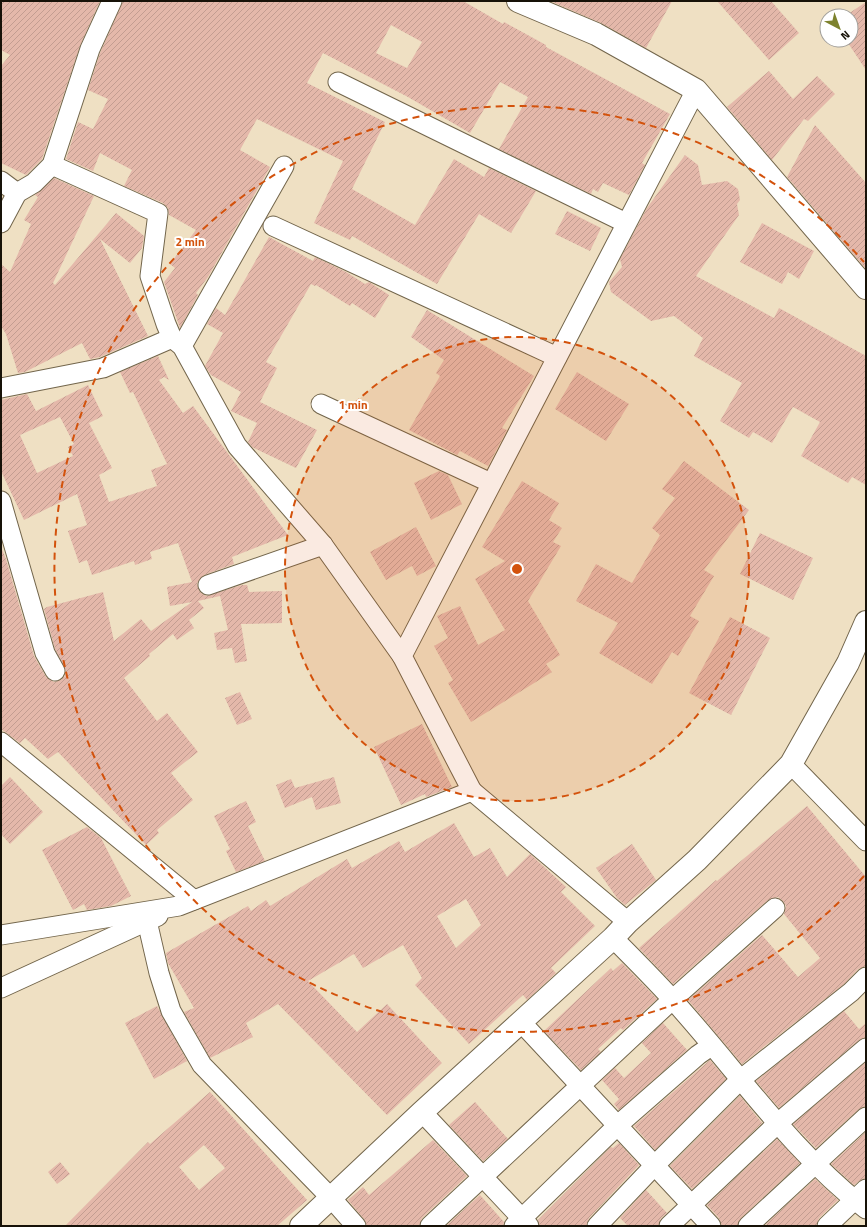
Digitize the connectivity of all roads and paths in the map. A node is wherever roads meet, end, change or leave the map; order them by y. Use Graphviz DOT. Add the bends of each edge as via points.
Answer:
graph roads {
  1 [pos="112,1"];
  2 [pos="518,1"];
  3 [pos="338,82"];
  4 [pos="696,90"];
  5 [pos="52,165"];
  6 [pos="284,166"];
  7 [pos="1,182"];
  8 [pos="17,193"];
  9 [pos="1,223"];
  10 [pos="626,224"];
  11 [pos="273,226"];
  12 [pos="866,288"];
  13 [pos="177,342"];
  14 [pos="557,357"];
  15 [pos="1,388"];
  16 [pos="321,404"];
  17 [pos="492,483"];
  18 [pos="1,501"];
  19 [pos="324,545"];
  20 [pos="208,585"];
  21 [pos="866,622"];
  22 [pos="402,656"];
  23 [pos="55,671"];
  24 [pos="1,742"];
  25 [pos="791,764"];
  26 [pos="472,791"];
  27 [pos="866,841"];
  28 [pos="186,903"];
  29 [pos="775,908"];
  30 [pos="147,921"];
  31 [pos="620,930"];
  32 [pos="1,935"];
  33 [pos="866,977"];
  34 [pos="1,988"];
  35 [pos="673,1000"];
  36 [pos="522,1022"];
  37 [pos="711,1046"];
  38 [pos="866,1048"];
  39 [pos="740,1080"];
  40 [pos="581,1086"];
  41 [pos="422,1112"];
  42 [pos="866,1117"];
  43 [pos="778,1124"];
  44 [pos="618,1125"];
  45 [pos="815,1164"];
  46 [pos="655,1165"];
  47 [pos="484,1177"];
  48 [pos="332,1199"];
  49 [pos="862,1199"];
  50 [pos="692,1204"];
  51 [pos="522,1224"];
  52 [pos="301,1226"];
  53 [pos="356,1226"];
  54 [pos="430,1226"];
  55 [pos="597,1226"];
  56 [pos="669,1226"];
  57 [pos="711,1226"];
  58 [pos="748,1226"];
  59 [pos="827,1226"];
  1 -- 5 [label="street" via="90,49"];
  2 -- 4 [label="main road" via="596,34"];
  3 -- 10 [label="street"];
  4 -- 10 [label="street"];
  4 -- 12 [label="main road"];
  5 -- 8 [label="street" via="34,183"];
  5 -- 13 [label="street" via="158,213 150,276 166,324"];
  6 -- 13 [label="street"];
  7 -- 8 [label="street"];
  8 -- 9 [label="street"];
  10 -- 14 [label="street"];
  11 -- 14 [label="street"];
  13 -- 15 [label="street" via="103,368"];
  13 -- 19 [label="street" via="237,446"];
  14 -- 17 [label="street"];
  16 -- 17 [label="street"];
  17 -- 22 [label="street"];
  18 -- 23 [label="street" via="45,653"];
  19 -- 20 [label="street"];
  19 -- 22 [label="street"];
  21 -- 25 [label="main road" via="848,663"];
  22 -- 26 [label="street"];
  24 -- 28 [label="street"];
  25 -- 27 [label="street"];
  25 -- 31 [label="main road" via="697,860"];
  26 -- 28 [label="street"];
  26 -- 31 [label="street"];
  28 -- 30 [label="street"];
  28 -- 32 [label="street"];
  29 -- 35 [label="street"];
  30 -- 34 [label="street"];
  30 -- 48 [label="street" via="171,1010 202,1065"];
  31 -- 35 [label="street"];
  31 -- 36 [label="main road"];
  33 -- 39 [label="street"];
  35 -- 37 [label="street"];
  35 -- 40 [label="street"];
  36 -- 40 [label="street"];
  36 -- 41 [label="main road"];
  37 -- 39 [label="street"];
  37 -- 44 [label="street"];
  38 -- 43 [label="street"];
  39 -- 43 [label="street"];
  39 -- 46 [label="street"];
  40 -- 44 [label="street"];
  40 -- 47 [label="street"];
  41 -- 47 [label="street"];
  41 -- 48 [label="main road"];
  42 -- 45 [label="street"];
  43 -- 45 [label="street"];
  43 -- 50 [label="street"];
  44 -- 46 [label="street"];
  44 -- 51 [label="street"];
  45 -- 49 [label="street"];
  45 -- 58 [label="street"];
  46 -- 50 [label="street"];
  46 -- 55 [label="street"];
  47 -- 51 [label="street"];
  47 -- 54 [label="street"];
  48 -- 52 [label="main road"];
  48 -- 53 [label="street"];
  49 -- 59 [label="street"];
  50 -- 56 [label="street"];
  50 -- 57 [label="street"];
}
